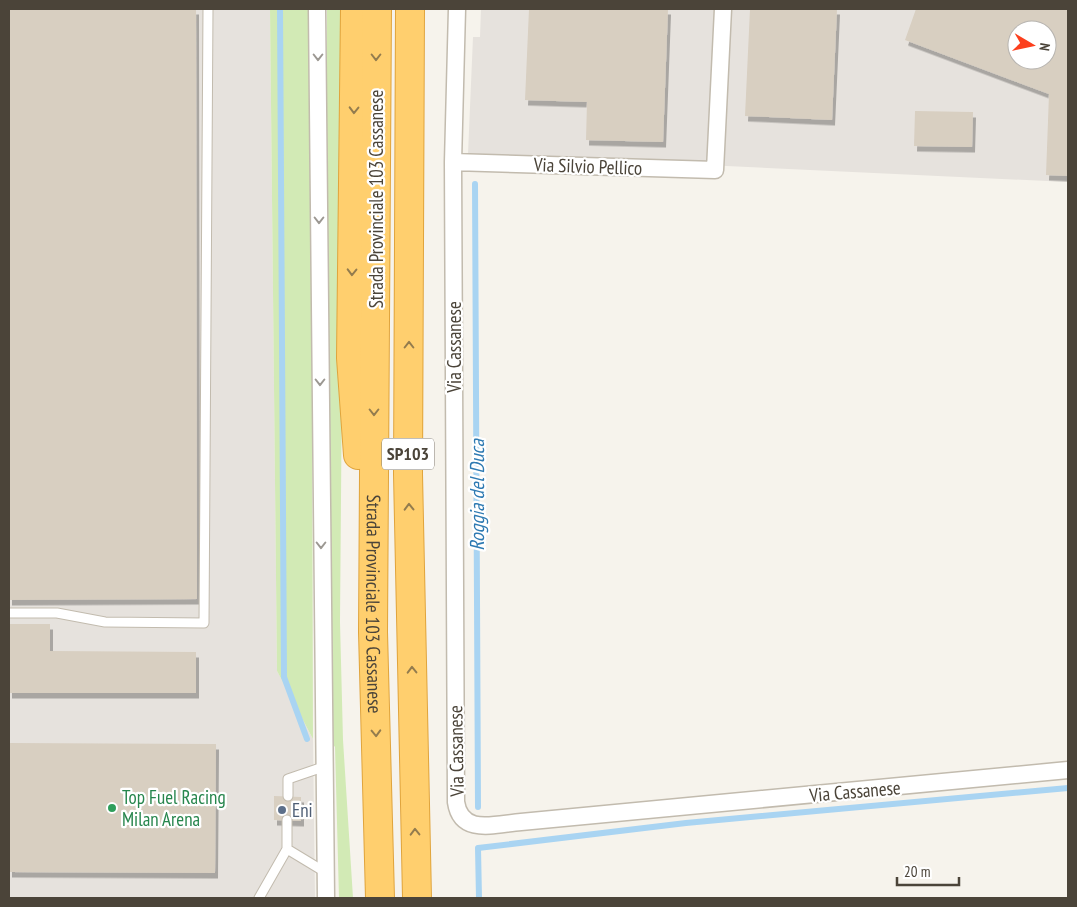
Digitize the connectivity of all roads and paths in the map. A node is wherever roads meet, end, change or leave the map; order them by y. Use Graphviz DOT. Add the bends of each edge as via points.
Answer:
graph roads {
  1 [pos="208,9"];
  2 [pos="317,9"];
  3 [pos="354,9"];
  4 [pos="377,9"];
  5 [pos="410,9"];
  6 [pos="415,9"];
  7 [pos="457,9"];
  8 [pos="723,9"];
  9 [pos="410,79"];
  10 [pos="453,162"];
  11 [pos="9,613"];
  12 [pos="373,632"];
  13 [pos="323,767"];
  14 [pos="1068,770"];
  15 [pos="288,796"];
  16 [pos="287,820"];
  17 [pos="287,849"];
  18 [pos="325,872"];
  19 [pos="259,898"];
  20 [pos="326,898"];
  21 [pos="380,898"];
  22 [pos="418,898"];
  1 -- 11 [label="lane" via="204,623 105,622 56,613"];
  2 -- 13 [label="street, one-way"];
  3 -- 12 [label="highway, SP103, one-way" via="351,358"];
  4 -- 12 [label="highway, Strada Provinciale 103 Cassanese / SP103, one-way"];
  5 -- 9 [label="highway, Strada Provinciale 103 Cassanese / SP103"];
  6 -- 9 [label="highway, SP103"];
  7 -- 10 [label="street"];
  8 -- 10 [label="street, Via Silvio Pellico" via="715,170"];
  22 -- 9 [label="highway, Strada Provinciale 103 Cassanese / SP103, one-way" via="408,474"];
  10 -- 14 [label="street, Via Cassanese" via="456,802 458,814 464,821 477,826"];
  12 -- 21 [label="highway, Strada Provinciale 103 Cassanese / SP103, one-way"];
  13 -- 15 [label="lane" via="288,780"];
  13 -- 18 [label="street"];
  16 -- 17 [label="lane"];
  17 -- 18 [label="lane"];
  17 -- 19 [label="lane"];
  18 -- 20 [label="street"];
}
